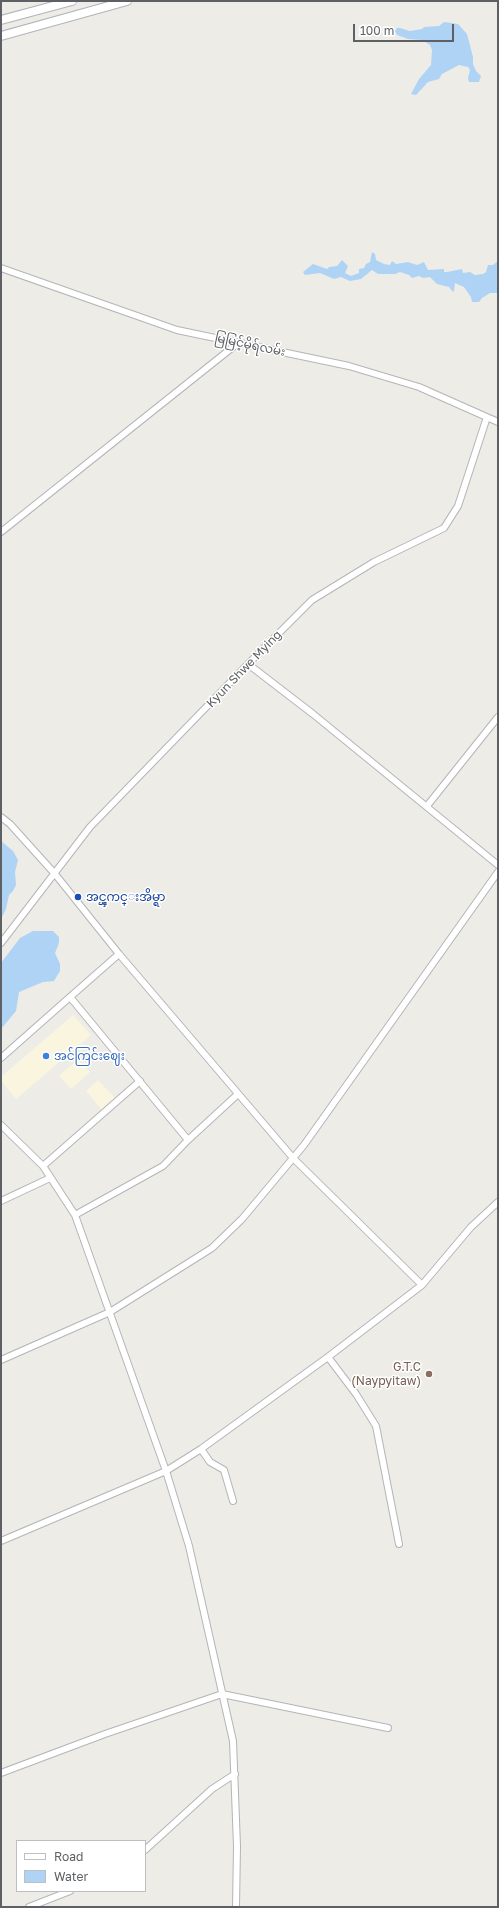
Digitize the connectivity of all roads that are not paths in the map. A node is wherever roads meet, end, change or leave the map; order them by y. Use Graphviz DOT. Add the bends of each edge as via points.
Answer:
graph roads {
  1 [pos="72,1"];
  2 [pos="127,1"];
  3 [pos="1,20"];
  4 [pos="1,36"];
  5 [pos="1,268"];
  6 [pos="238,343"];
  7 [pos="487,417"];
  8 [pos="498,422"];
  9 [pos="1,532"];
  10 [pos="248,664"];
  11 [pos="498,717"];
  12 [pos="427,806"];
  13 [pos="1,817"];
  14 [pos="498,865"];
  15 [pos="498,872"];
  16 [pos="55,874"];
  17 [pos="1,943"];
  18 [pos="119,954"];
  19 [pos="70,997"];
  20 [pos="1,1058"];
  21 [pos="140,1081"];
  22 [pos="238,1094"];
  23 [pos="1,1124"];
  24 [pos="188,1140"];
  25 [pos="293,1158"];
  26 [pos="44,1166"];
  27 [pos="50,1178"];
  28 [pos="1,1201"];
  29 [pos="498,1202"];
  30 [pos="75,1215"];
  31 [pos="422,1285"];
  32 [pos="110,1312"];
  33 [pos="328,1357"];
  34 [pos="1,1360"];
  35 [pos="201,1448"];
  36 [pos="166,1471"];
  37 [pos="233,1501"];
  38 [pos="1,1541"];
  39 [pos="400,1544"];
  40 [pos="222,1694"];
  41 [pos="388,1728"];
  42 [pos="1,1773"];
  43 [pos="235,1774"];
  44 [pos="146,1849"];
  45 [pos="67,1892"];
  46 [pos="29,1907"];
  47 [pos="236,1907"];
  1 -- 3 [label="main road"];
  2 -- 4 [label="main road"];
  5 -- 6 [label="street, မြမြင့်မိုရ်လမ်း" via="177,330"];
  6 -- 7 [label="street, မြမြင့်မိုရ်လမ်း" via="349,366 419,387"];
  6 -- 9 [label="street"];
  7 -- 8 [label="street, မြမြင့်မိုရ်လမ်း"];
  7 -- 10 [label="street, Kyun Shwe Mying" via="458,506 444,528 374,562 312,600"];
  10 -- 12 [label="street"];
  10 -- 16 [label="street, Kyun Shwe Mying" via="90,827"];
  11 -- 12 [label="street"];
  12 -- 14 [label="street"];
  13 -- 16 [label="street"];
  15 -- 25 [label="street"];
  16 -- 17 [label="street, Kyun Shwe Mying"];
  16 -- 18 [label="street"];
  18 -- 19 [label="street"];
  18 -- 22 [label="street"];
  19 -- 20 [label="street"];
  19 -- 21 [label="street"];
  21 -- 24 [label="street"];
  21 -- 26 [label="street"];
  22 -- 24 [label="street"];
  22 -- 25 [label="street"];
  23 -- 26 [label="street"];
  24 -- 30 [label="street" via="163,1166"];
  25 -- 31 [label="street"];
  25 -- 32 [label="street" via="242,1219 212,1248"];
  26 -- 27 [label="street"];
  27 -- 28 [label="street"];
  27 -- 30 [label="street"];
  29 -- 31 [label="street" via="471,1227"];
  30 -- 32 [label="street"];
  31 -- 33 [label="street"];
  32 -- 34 [label="street"];
  32 -- 36 [label="street"];
  33 -- 35 [label="street"];
  33 -- 39 [label="street" via="376,1426"];
  35 -- 36 [label="street"];
  35 -- 37 [label="street" via="210,1462 224,1470"];
  36 -- 38 [label="street"];
  36 -- 40 [label="street" via="189,1546"];
  40 -- 41 [label="street"];
  40 -- 42 [label="street" via="104,1734"];
  40 -- 43 [label="street" via="234,1742"];
  43 -- 44 [label="street" via="212,1789"];
  43 -- 47 [label="street"];
  45 -- 46 [label="street"];
}
